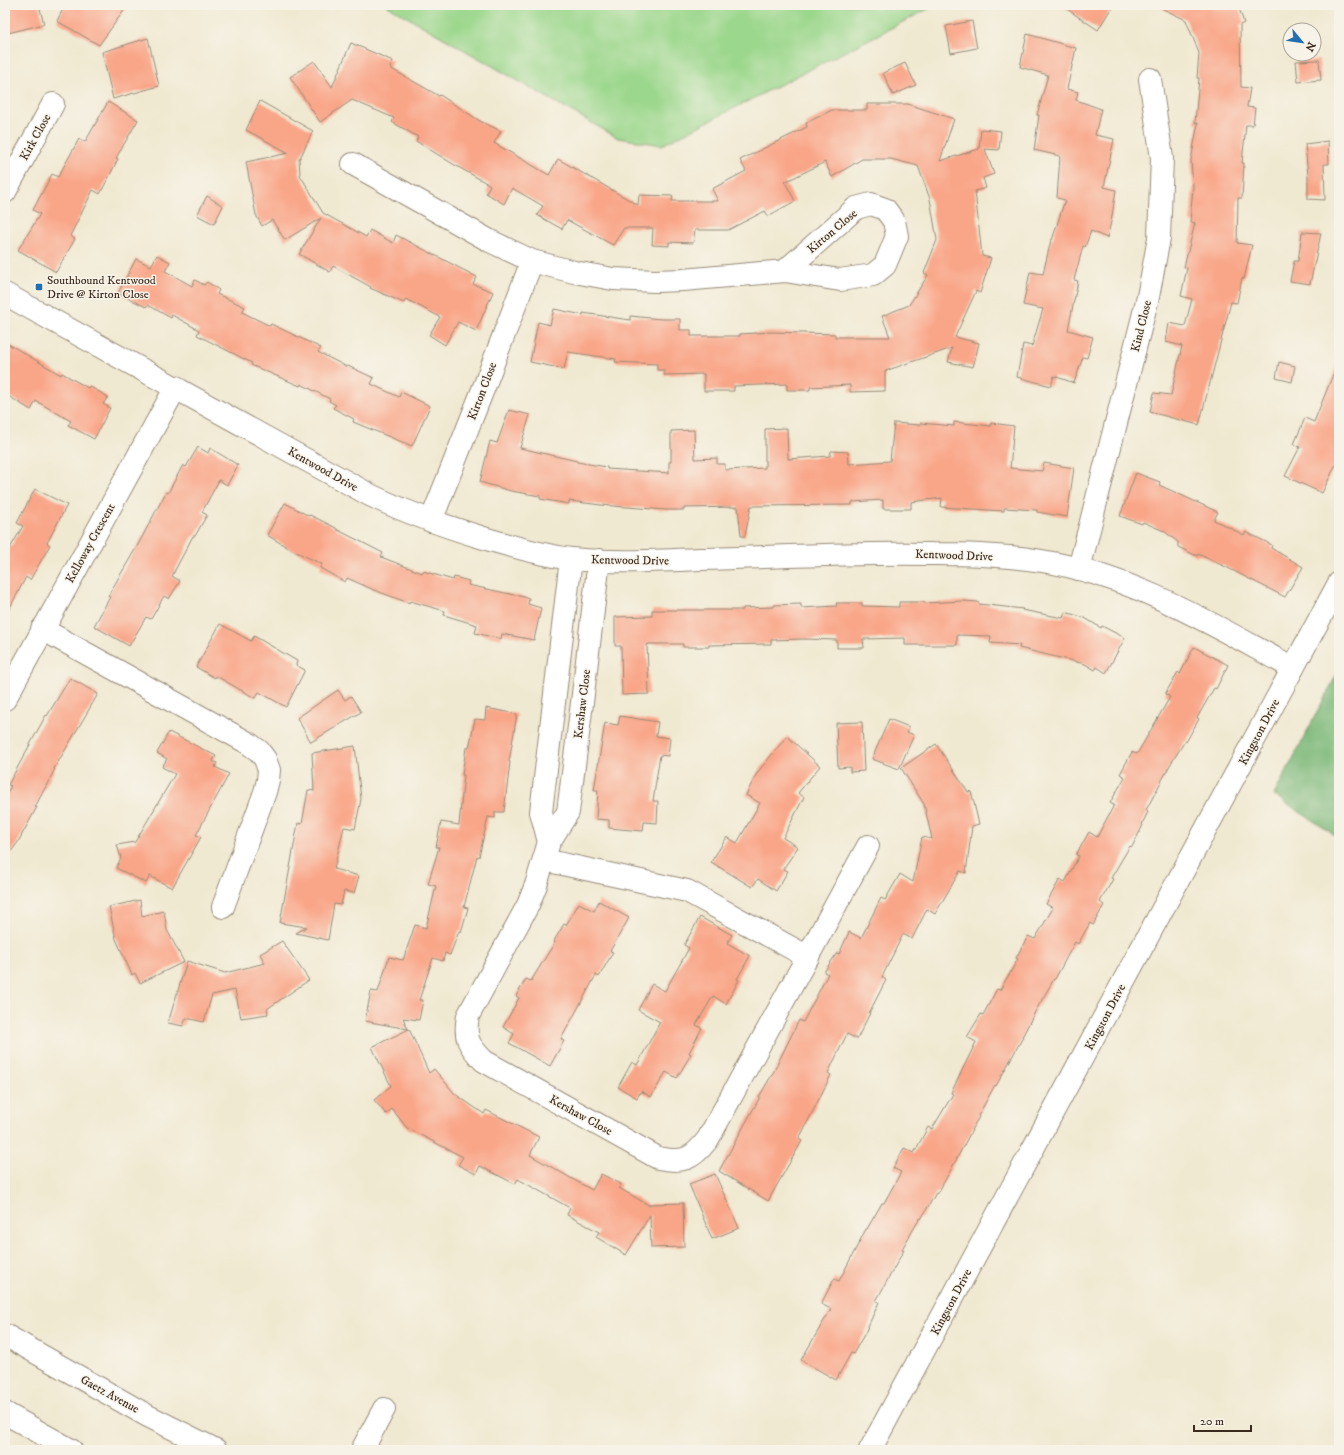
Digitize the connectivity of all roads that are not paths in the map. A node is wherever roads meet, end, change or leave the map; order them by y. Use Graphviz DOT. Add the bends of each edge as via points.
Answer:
graph roads {
  1 [pos="1150,79"];
  2 [pos="53,104"];
  3 [pos="352,164"];
  4 [pos="5,192"];
  5 [pos="532,261"];
  6 [pos="784,271"];
  7 [pos="5,294"];
  8 [pos="176,388"];
  9 [pos="431,521"];
  10 [pos="571,559"];
  11 [pos="598,560"];
  12 [pos="1079,569"];
  13 [pos="1339,583"];
  14 [pos="42,630"];
  15 [pos="1293,668"];
  16 [pos="5,700"];
  17 [pos="868,846"];
  18 [pos="546,851"];
  19 [pos="223,907"];
  20 [pos="808,957"];
  21 [pos="5,1335"];
  22 [pos="384,1409"];
  23 [pos="5,1413"];
  24 [pos="70,1450"];
  25 [pos="216,1450"];
  26 [pos="362,1450"];
  27 [pos="870,1450"];
  1 -- 12 [label="street, Kind Close" via="1162,158 1159,238 1148,297"];
  2 -- 4 [label="street, Kirk Close"];
  3 -- 5 [label="street, Kirton Close" via="490,241"];
  5 -- 6 [label="street, Kirton Close" via="593,276 655,281"];
  5 -- 9 [label="street, Kirton Close"];
  6 -- 6 [label="street, Kirton Close" via="840,280 873,275 885,265 897,236 894,221 885,209 870,204 856,208"];
  7 -- 8 [label="street, Kentwood Drive"];
  8 -- 9 [label="street, Kentwood Drive" via="370,495"];
  8 -- 14 [label="street, Kelloway Crescent"];
  9 -- 10 [label="street, Kentwood Drive" via="531,552"];
  10 -- 11 [label="street, Kentwood Drive"];
  10 -- 18 [label="street" via="541,812"];
  11 -- 12 [label="street, Kentwood Drive" via="630,562 918,553 1023,558"];
  11 -- 18 [label="street, Kershaw Close" via="568,812"];
  12 -- 15 [label="street, Kentwood Drive" via="1161,598"];
  13 -- 15 [label="street, Kingston Drive"];
  14 -- 16 [label="street, Kelloway Crescent"];
  14 -- 19 [label="street" via="248,743 265,759 269,770 265,792"];
  15 -- 27 [label="street, Kingston Drive"];
  17 -- 20 [label="street, Kershaw Close"];
  18 -- 20 [label="street" via="687,891"];
  18 -- 20 [label="street, Kershaw Close" via="528,905 468,1016 468,1040 484,1061 658,1158 672,1161 686,1159 699,1152"];
  21 -- 25 [label="street, Gaetz Avenue" via="148,1416"];
  22 -- 26 [label="street"];
  23 -- 24 [label="street"];
}
